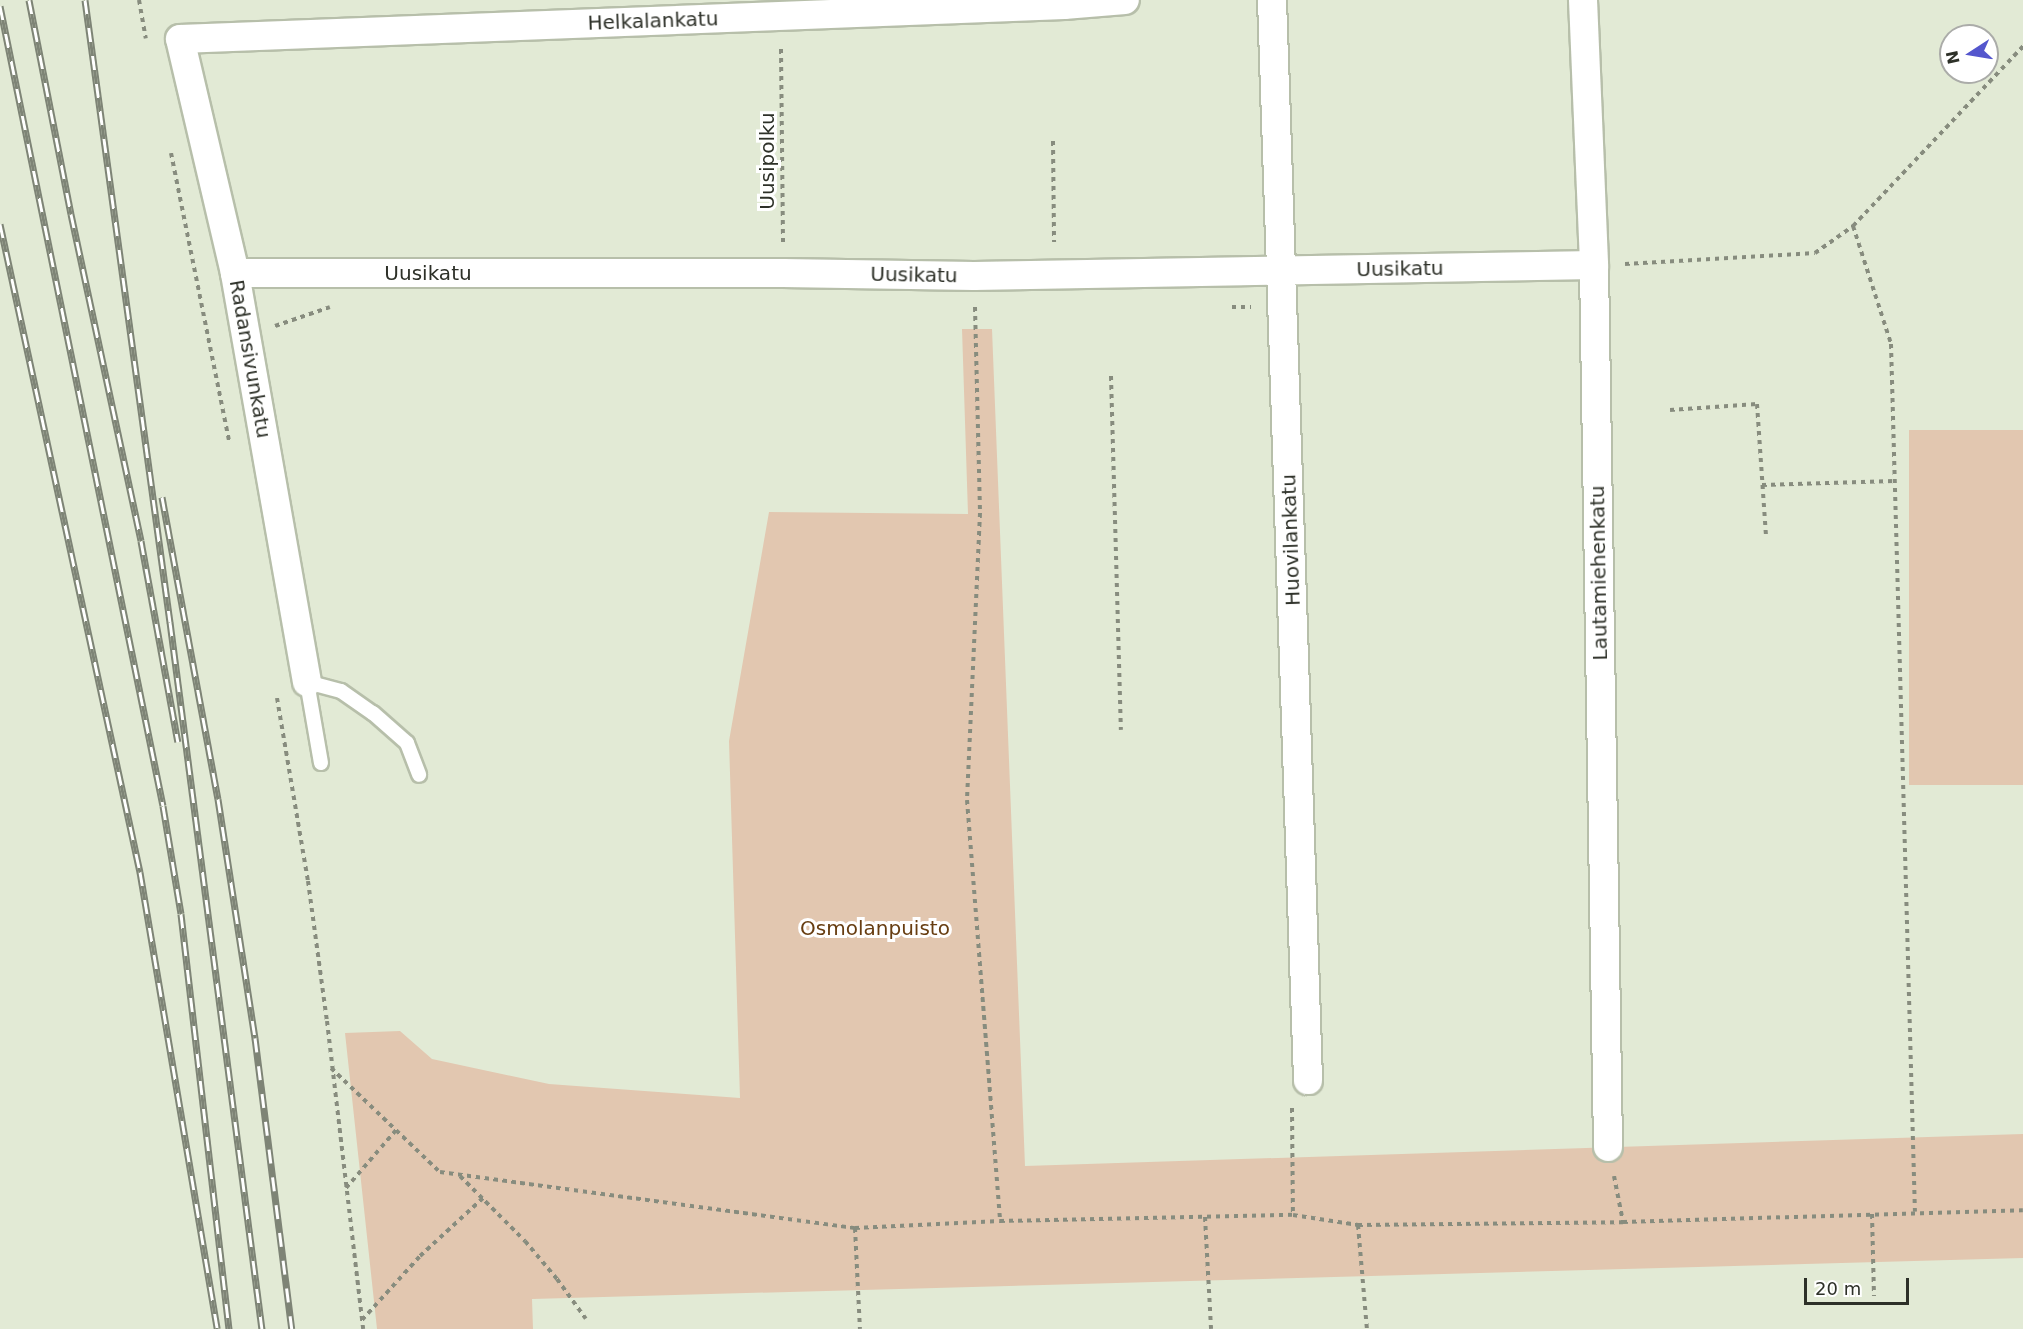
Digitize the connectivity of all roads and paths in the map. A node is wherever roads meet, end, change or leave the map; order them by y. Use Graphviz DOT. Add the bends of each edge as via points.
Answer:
graph roads {
  1 [pos="139,0"];
  2 [pos="1125,0"];
  3 [pos="1272,0"];
  4 [pos="1583,0"];
  5 [pos="781,16"];
  6 [pos="180,39"];
  7 [pos="148,45"];
  8 [pos="2023,46"];
  9 [pos="1053,141"];
  10 [pos="170,151"];
  11 [pos="1853,226"];
  12 [pos="1594,265"];
  13 [pos="1280,272"];
  14 [pos="235,273"];
  15 [pos="783,273"];
  16 [pos="1054,275"];
  17 [pos="974,276"];
  18 [pos="341,307"];
  19 [pos="245,332"];
  20 [pos="210,338"];
  21 [pos="1112,376"];
  22 [pos="1670,410"];
  23 [pos="231,452"];
  24 [pos="1894,481"];
  25 [pos="1762,485"];
  26 [pos="1766,536"];
  27 [pos="307,682"];
  28 [pos="275,687"];
  29 [pos="1121,730"];
  30 [pos="321,763"];
  31 [pos="419,775"];
  32 [pos="331,1068"];
  33 [pos="1300,1090"];
  34 [pos="396,1130"];
  35 [pos="1608,1147"];
  36 [pos="459,1174"];
  37 [pos="346,1189"];
  38 [pos="483,1198"];
  39 [pos="2023,1210"];
  40 [pos="1915,1212"];
  41 [pos="1872,1214"];
  42 [pos="1293,1215"];
  43 [pos="1205,1217"];
  44 [pos="1000,1221"];
  45 [pos="1623,1222"];
  46 [pos="1358,1225"];
  47 [pos="855,1228"];
  48 [pos="1874,1296"];
  49 [pos="586,1319"];
  50 [pos="362,1320"];
  51 [pos="363,1329"];
  52 [pos="860,1329"];
  53 [pos="1211,1329"];
  54 [pos="1367,1329"];
  1 -- 7 [label="path"];
  2 -- 5 [label="street, Helkalankatu"];
  3 -- 13 [label="street, Huovilankatu"];
  4 -- 12 [label="street, Lautamiehenkatu"];
  5 -- 6 [label="street, Helkalankatu"];
  5 -- 15 [label="path, Uusipolku"];
  6 -- 14 [label="street, Radansivunkatu"];
  8 -- 11 [label="path"];
  9 -- 16 [label="path"];
  10 -- 20 [label="path"];
  11 -- 12 [label="path" via="1815,253"];
  11 -- 24 [label="path" via="1891,344"];
  12 -- 13 [label="street, Uusikatu"];
  12 -- 35 [label="street, Lautamiehenkatu"];
  13 -- 16 [label="street, Uusikatu"];
  13 -- 33 [label="street, Huovilankatu"];
  14 -- 15 [label="street, Uusikatu"];
  14 -- 19 [label="street, Radansivunkatu"];
  15 -- 17 [label="street, Uusikatu"];
  16 -- 17 [label="street, Uusikatu"];
  17 -- 44 [label="path" via="980,513 967,800"];
  18 -- 19 [label="path" via="329,307 284,324"];
  19 -- 20 [label="path"];
  19 -- 27 [label="street, Radansivunkatu"];
  20 -- 23 [label="path"];
  21 -- 29 [label="path"];
  22 -- 25 [label="path" via="1757,404"];
  24 -- 25 [label="path"];
  24 -- 40 [label="path"];
  25 -- 26 [label="path"];
  27 -- 30 [label="lane"];
  27 -- 31 [label="lane" via="341,691 373,713 407,743"];
  28 -- 32 [label="path" via="308,881"];
  32 -- 34 [label="path"];
  32 -- 37 [label="path"];
  33 -- 42 [label="path"];
  34 -- 36 [label="path" via="440,1172"];
  34 -- 37 [label="path"];
  35 -- 45 [label="path"];
  36 -- 38 [label="path"];
  36 -- 47 [label="path"];
  37 -- 50 [label="path"];
  38 -- 49 [label="path" via="525,1241"];
  38 -- 50 [label="path" via="413,1262"];
  39 -- 40 [label="path"];
  40 -- 41 [label="path"];
  41 -- 45 [label="path"];
  41 -- 48 [label="path"];
  42 -- 43 [label="path"];
  42 -- 46 [label="path"];
  43 -- 44 [label="path"];
  43 -- 53 [label="path"];
  44 -- 47 [label="path"];
  45 -- 46 [label="path"];
  46 -- 54 [label="path"];
  47 -- 52 [label="path"];
  50 -- 51 [label="path"];
}
